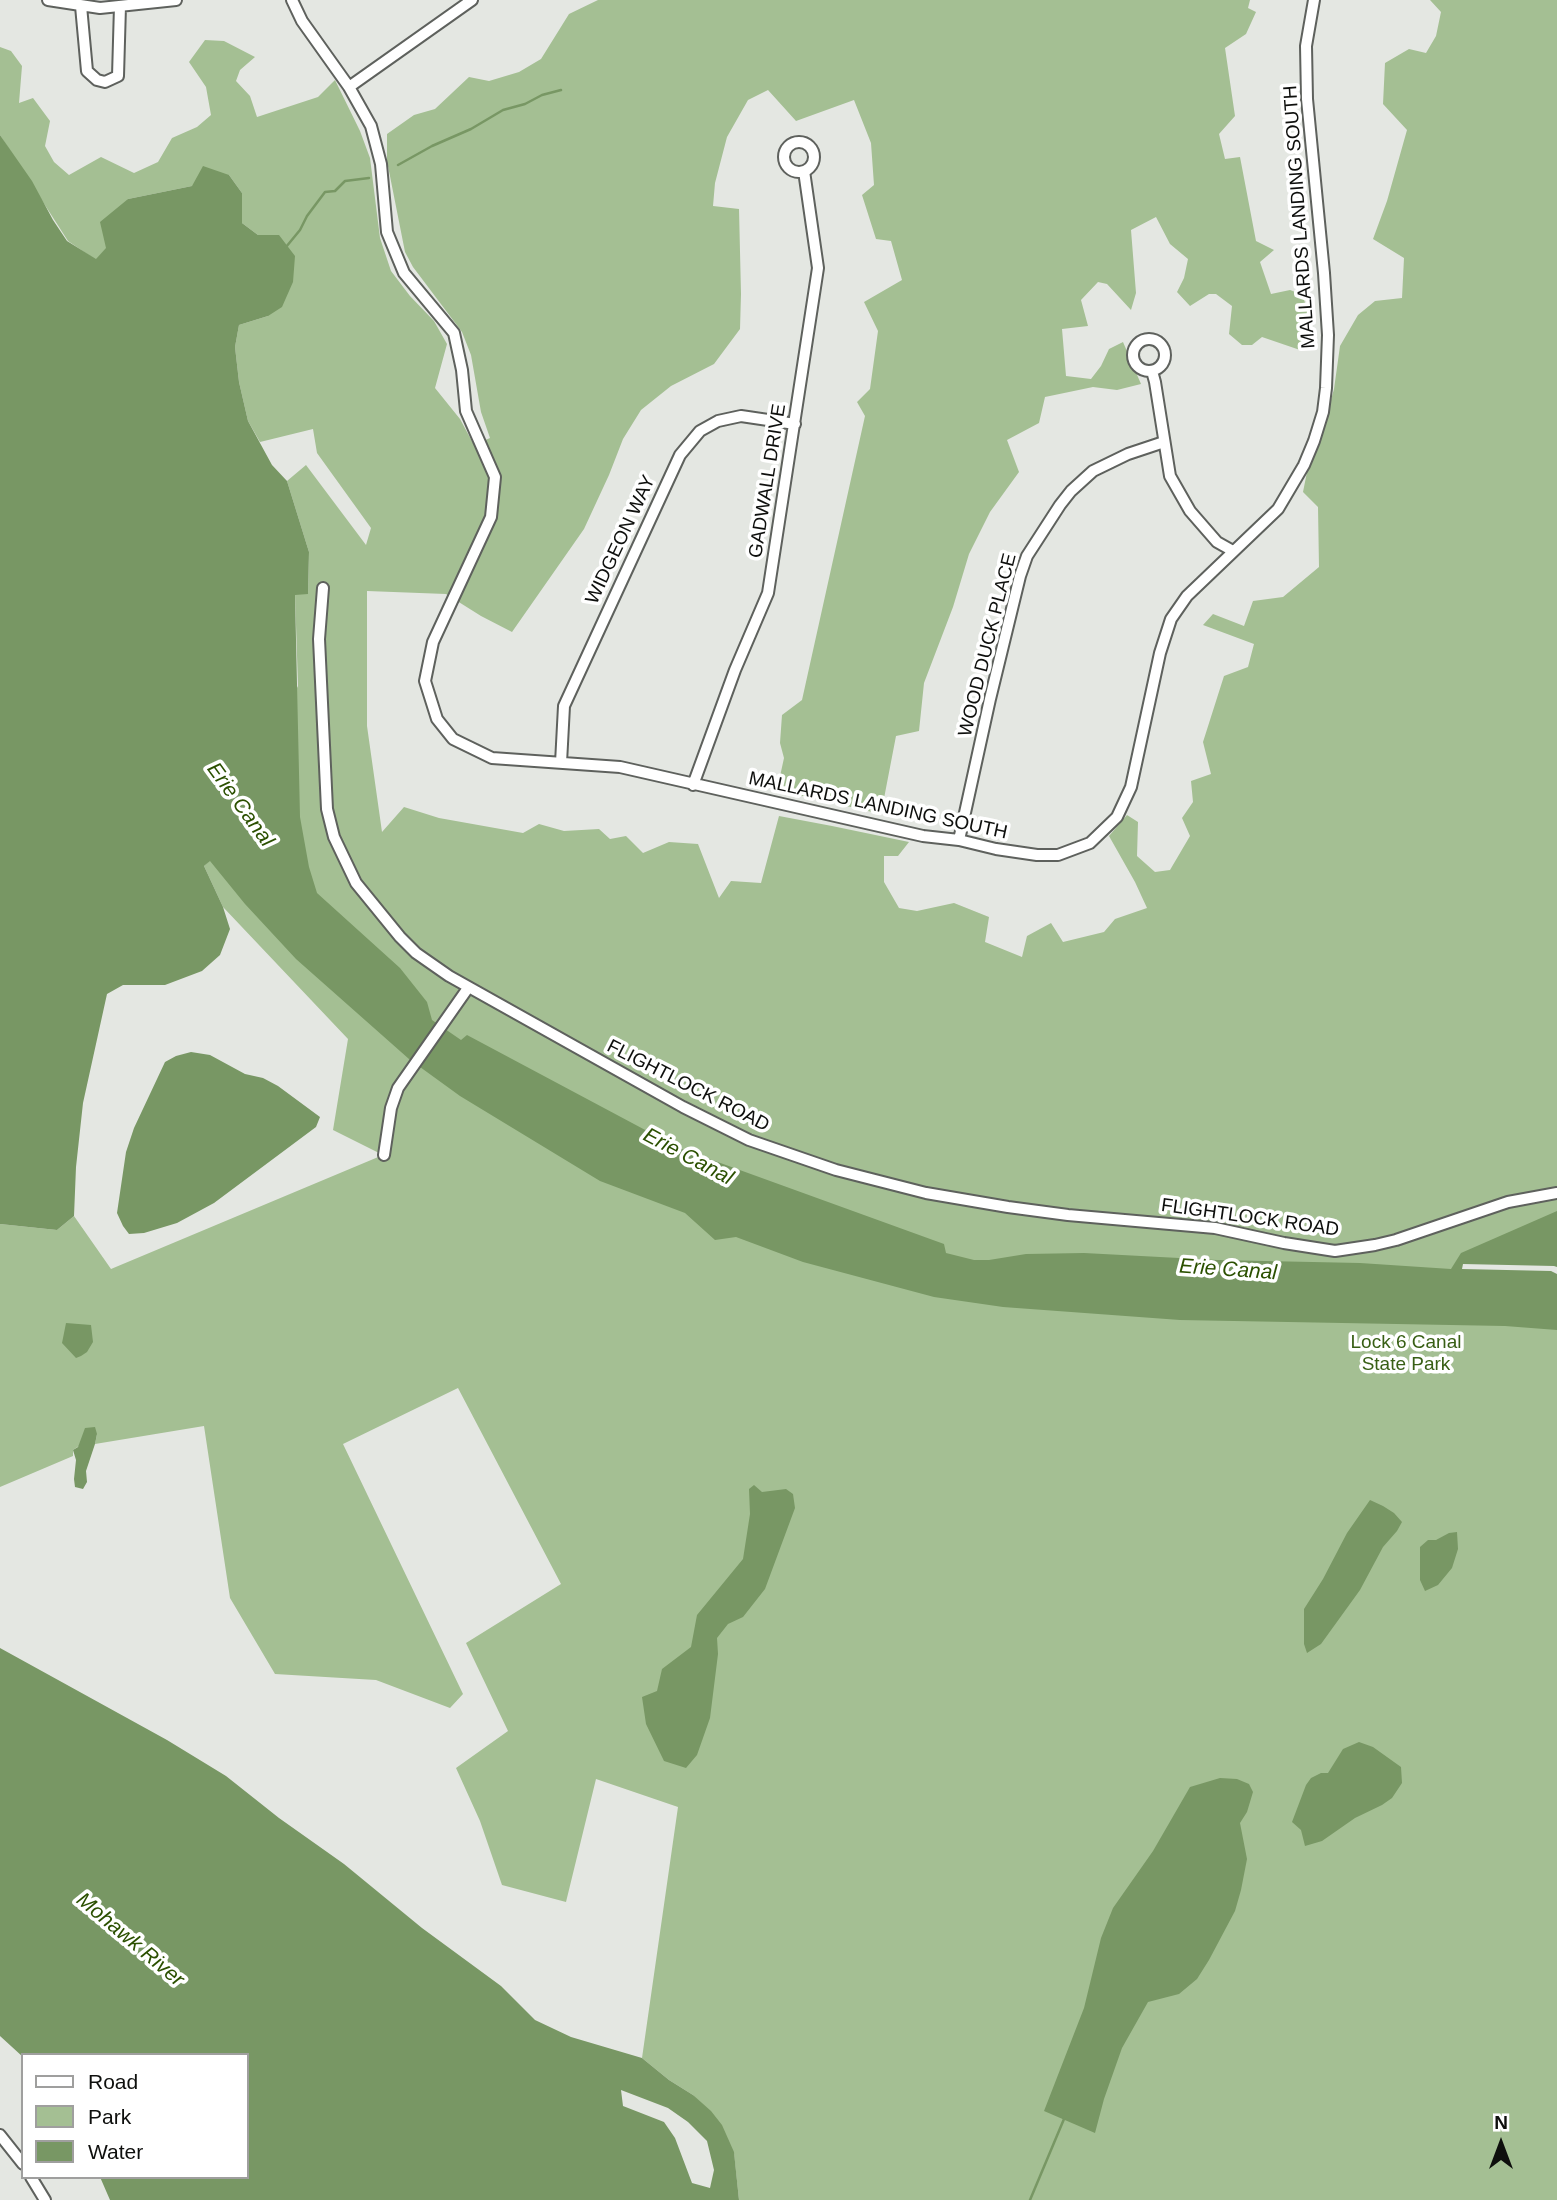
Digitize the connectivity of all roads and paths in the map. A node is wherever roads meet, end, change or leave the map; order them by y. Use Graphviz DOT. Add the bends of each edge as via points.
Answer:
graph roads {
  1 [pos="48,0"];
  2 [pos="176,0"];
  3 [pos="292,0"];
  4 [pos="472,0"];
  5 [pos="1314,0"];
  6 [pos="81,6"];
  7 [pos="120,6"];
  8 [pos="349,87"];
  9 [pos="804,172"];
  10 [pos="1152,371"];
  11 [pos="795,424"];
  12 [pos="1164,442"];
  13 [pos="1233,551"];
  14 [pos="323,588"];
  15 [pos="561,764"];
  16 [pos="693,785"];
  17 [pos="959,840"];
  18 [pos="468,988"];
  19 [pos="384,1156"];
  20 [pos="1557,1194"];
  21 [pos="0,2135"];
  22 [pos="21,2161"];
  23 [pos="32,2179"];
  24 [pos="45,2200"];
  1 -- 6 [label="street"];
  2 -- 7 [label="street"];
  3 -- 8 [label="street, MALLARDS LANDING SOUTH" via="312,37"];
  4 -- 8 [label="street"];
  5 -- 13 [label="street, MALLARDS LANDING SOUTH" via="1306,46 1307,99 1328,335 1323,412 1289,493"];
  6 -- 7 [label="street"];
  6 -- 7 [label="street" via="87,71 105,82 118,76"];
  8 -- 15 [label="street, MALLARDS LANDING SOUTH" via="370,126 381,164 387,232 404,272 454,333 466,411 495,478 491,517 433,642 425,681 437,719 453,739 492,758"];
  9 -- 11 [label="street, GADWALL DRIVE" via="818,268"];
  10 -- 12 [label="street"];
  11 -- 15 [label="street, WIDGEON WAY" via="741,416 718,421 700,431 680,455 564,706"];
  11 -- 16 [label="street, GADWALL DRIVE" via="768,593"];
  12 -- 13 [label="street" via="1170,476 1190,511 1217,542"];
  12 -- 17 [label="street, WOOD DUCK PLACE" via="1093,471 1060,505 1027,556"];
  13 -- 17 [label="street, MALLARDS LANDING SOUTH" via="1187,596 1171,619 1131,787 1107,828 1090,843 1058,855"];
  14 -- 18 [label="street, FLIGHTLOCK ROAD" via="319,639 323,745 327,809 334,837 356,883 400,937"];
  15 -- 16 [label="street, MALLARDS LANDING SOUTH" via="620,767"];
  16 -- 17 [label="street, MALLARDS LANDING SOUTH"];
  18 -- 19 [label="street" via="398,1088"];
  18 -- 20 [label="street, FLIGHTLOCK ROAD" via="749,1140 836,1170 937,1195 1008,1208 1215,1228 1335,1251 1396,1240 1508,1202"];
  21 -- 22 [label="street"];
  23 -- 24 [label="street"];
}
